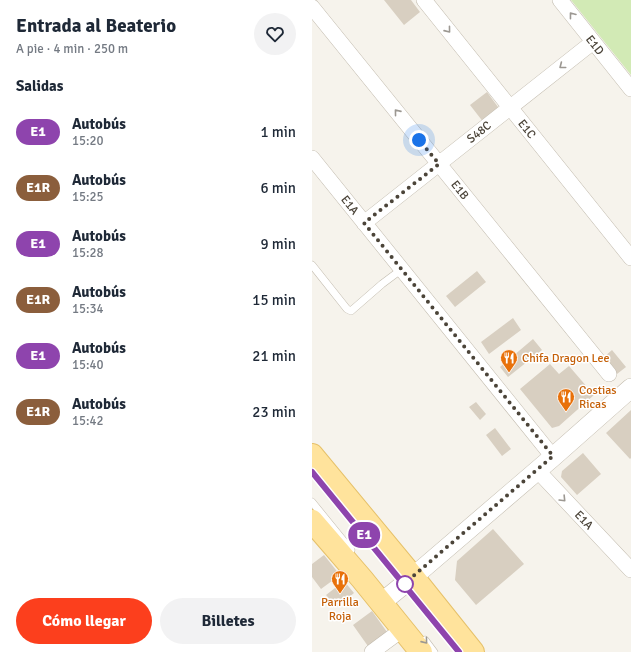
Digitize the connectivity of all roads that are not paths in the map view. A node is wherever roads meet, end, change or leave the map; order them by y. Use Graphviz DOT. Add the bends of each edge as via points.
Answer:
graph roads {
  1 [pos="424,0"];
  2 [pos="560,0"];
  3 [pos="312,7"];
  4 [pos="593,42"];
  5 [pos="631,89"];
  6 [pos="510,108"];
  7 [pos="312,158"];
  8 [pos="439,164"];
  9 [pos="364,223"];
  10 [pos="631,258"];
  11 [pos="312,265"];
  12 [pos="402,269"];
  13 [pos="608,374"];
  14 [pos="631,388"];
  15 [pos="312,455"];
  16 [pos="553,456"];
  17 [pos="537,470"];
  18 [pos="312,502"];
  19 [pos="341,507"];
  20 [pos="312,521"];
  21 [pos="355,555"];
  22 [pos="631,570"];
  23 [pos="409,580"];
  24 [pos="387,598"];
  25 [pos="440,628"];
  26 [pos="415,638"];
  27 [pos="372,652"];
  28 [pos="434,652"];
  29 [pos="473,652"];
  1 -- 6 [label="street, E1C, one-way"];
  4 -- 2 [label="street, E1D, one-way"];
  8 -- 3 [label="street, E1B, one-way"];
  4 -- 5 [label="street, E1D"];
  4 -- 6 [label="street, S48C, one-way"];
  6 -- 8 [label="street, S48C"];
  6 -- 10 [label="street, E1C"];
  7 -- 9 [label="street, E1A"];
  8 -- 9 [label="street, S48C"];
  8 -- 13 [label="street, E1B"];
  9 -- 12 [label="street, E1A"];
  11 -- 12 [label="lane" via="351,311"];
  12 -- 16 [label="street, E1A"];
  14 -- 16 [label="street"];
  15 -- 23 [label="main road"];
  16 -- 17 [label="street"];
  17 -- 22 [label="street, E1A, one-way"];
  17 -- 23 [label="street"];
  18 -- 21 [label="lane"];
  19 -- 23 [label="lane"];
  20 -- 24 [label="main road" via="362,579"];
  23 -- 24 [label="street"];
  23 -- 25 [label="lane"];
  23 -- 29 [label="main road"];
  24 -- 26 [label="main road"];
  26 -- 27 [label="street"];
  26 -- 28 [label="lane, one-way"];
}
